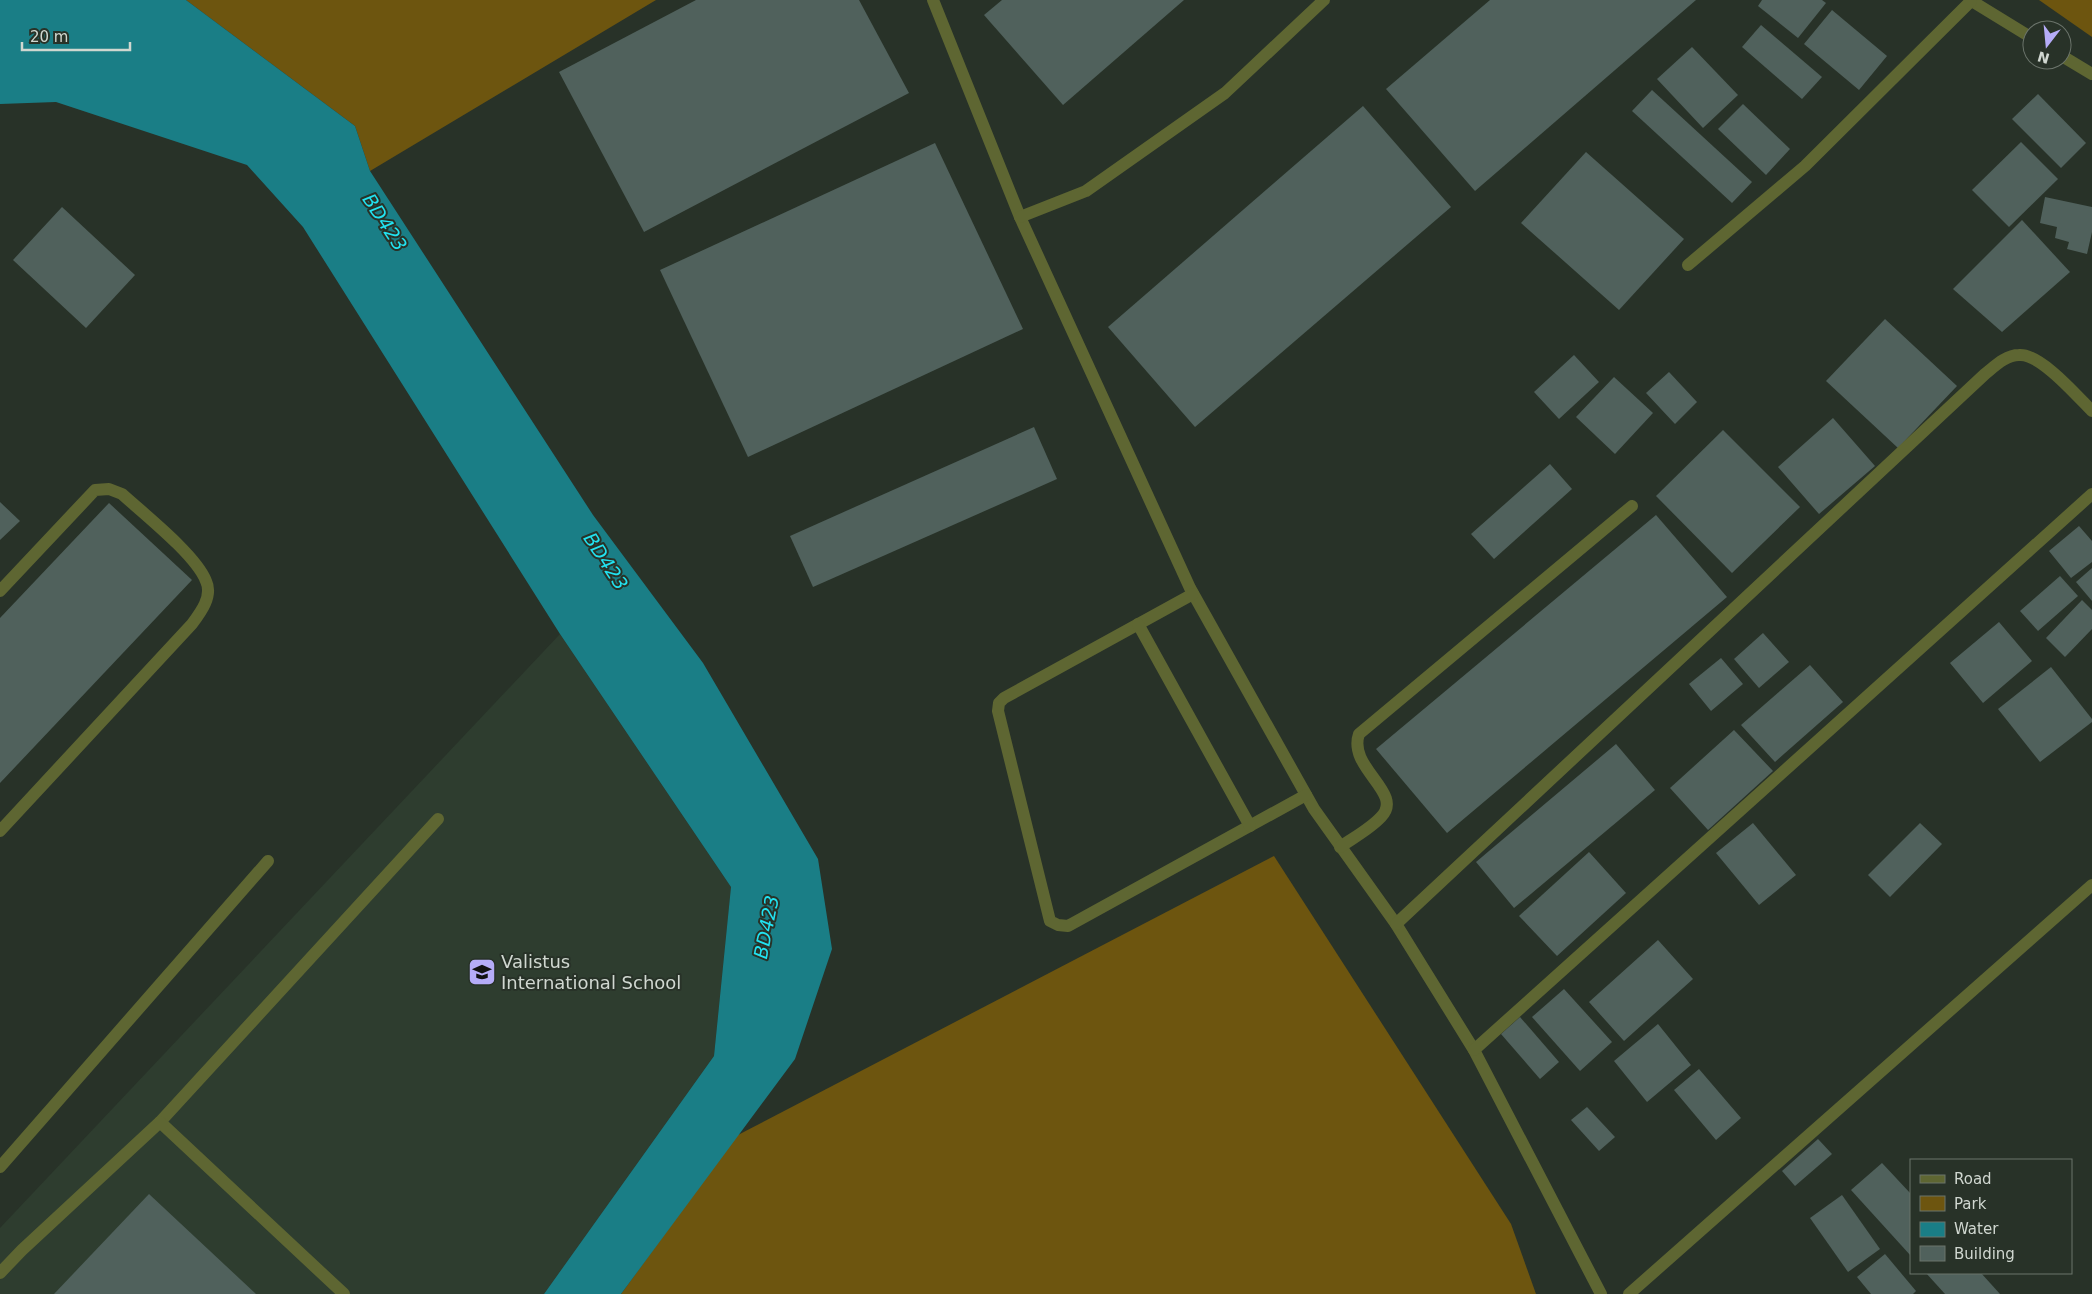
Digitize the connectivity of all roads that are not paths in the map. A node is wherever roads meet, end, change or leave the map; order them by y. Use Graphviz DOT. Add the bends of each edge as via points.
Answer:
graph roads {
  1 [pos="933,0"];
  2 [pos="1324,0"];
  3 [pos="1971,0"];
  4 [pos="2022,32"];
  5 [pos="2072,62"];
  6 [pos="2092,74"];
  7 [pos="1020,217"];
  8 [pos="1688,265"];
  9 [pos="2092,411"];
  10 [pos="2092,494"];
  11 [pos="1632,506"];
  12 [pos="0,591"];
  13 [pos="1193,594"];
  14 [pos="1138,624"];
  15 [pos="1306,795"];
  16 [pos="438,819"];
  17 [pos="1250,826"];
  18 [pos="0,830"];
  19 [pos="1340,847"];
  20 [pos="268,861"];
  21 [pos="2092,885"];
  22 [pos="1396,924"];
  23 [pos="1474,1050"];
  24 [pos="160,1122"];
  25 [pos="0,1167"];
  26 [pos="0,1273"];
  27 [pos="344,1294"];
  28 [pos="1601,1294"];
  29 [pos="1629,1294"];
  1 -- 7 [label="street"];
  2 -- 7 [label="street" via="1225,93 1086,191"];
  3 -- 4 [label="street"];
  3 -- 8 [label="street" via="1805,166"];
  5 -- 6 [label="street"];
  7 -- 13 [label="street"];
  9 -- 22 [label="street" via="2042,363 2020,354 2003,360"];
  10 -- 23 [label="street"];
  11 -- 19 [label="street" via="1359,734 1355,744 1359,756 1388,800 1387,809 1381,818"];
  12 -- 18 [label="street" via="95,490 108,489 122,494 189,556 207,582 204,608 192,624"];
  13 -- 14 [label="street"];
  13 -- 15 [label="street"];
  14 -- 17 [label="street"];
  14 -- 17 [label="street" via="998,703 1050,921 1068,926"];
  15 -- 17 [label="street"];
  15 -- 19 [label="street"];
  16 -- 24 [label="street"];
  19 -- 22 [label="street"];
  20 -- 25 [label="street"];
  21 -- 29 [label="street"];
  22 -- 23 [label="street"];
  23 -- 28 [label="street"];
  24 -- 26 [label="street"];
  24 -- 27 [label="street"];
}
